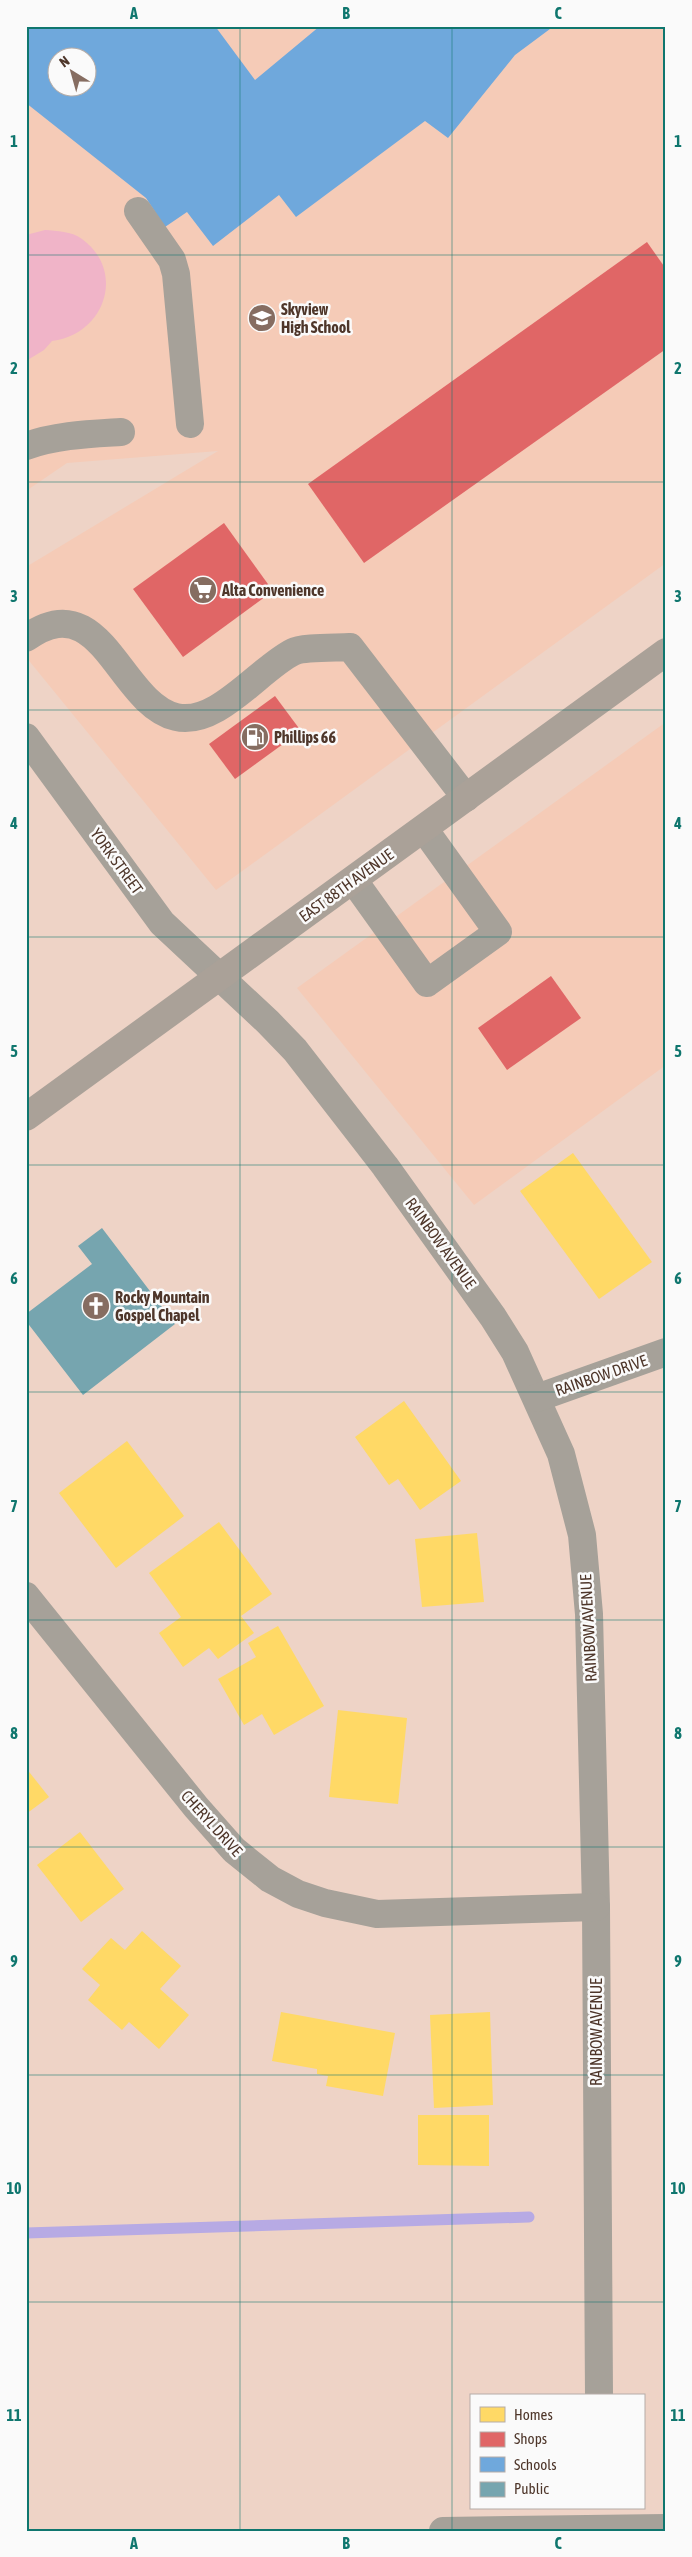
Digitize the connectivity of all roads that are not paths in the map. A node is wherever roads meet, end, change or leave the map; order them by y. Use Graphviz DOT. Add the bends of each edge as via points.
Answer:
graph roads {
  1 [pos="138,211"];
  2 [pos="190,424"];
  3 [pos="121,432"];
  4 [pos="26,446"];
  5 [pos="26,638"];
  6 [pos="666,652"];
  7 [pos="26,737"];
  8 [pos="466,798"];
  9 [pos="424,829"];
  10 [pos="354,881"];
  11 [pos="219,976"];
  12 [pos="26,1117"];
  13 [pos="666,1352"];
  14 [pos="537,1398"];
  15 [pos="26,1596"];
  16 [pos="596,1907"];
  17 [pos="599,2394"];
  18 [pos="600,2523"];
  19 [pos="666,2528"];
  20 [pos="442,2531"];
  1 -- 2 [label="street" via="168,253 176,274"];
  3 -- 4 [label="street" via="69,435"];
  5 -- 8 [label="street" via="49,626 67,624 84,630 110,652 149,703 177,718 192,717 221,705 294,651 350,648"];
  6 -- 8 [label="main road, EAST 88TH AVENUE"];
  7 -- 11 [label="street, YORK STREET" via="162,923"];
  8 -- 9 [label="main road, EAST 88TH AVENUE"];
  9 -- 10 [label="main road, EAST 88TH AVENUE"];
  9 -- 10 [label="street" via="498,932 427,983"];
  10 -- 11 [label="main road, EAST 88TH AVENUE"];
  11 -- 12 [label="main road, EAST 88TH AVENUE"];
  11 -- 14 [label="street, RAINBOW AVENUE" via="295,1050 385,1166 494,1317"];
  13 -- 14 [label="street, RAINBOW DRIVE"];
  14 -- 16 [label="street, RAINBOW AVENUE" via="561,1454 582,1535 589,1614"];
  15 -- 16 [label="street, CHERYL DRIVE" via="196,1807 234,1850 270,1879 298,1894 325,1903 377,1914"];
  16 -- 17 [label="street, RAINBOW AVENUE"];
  18 -- 19 [label="street"];
  18 -- 20 [label="street"];
}
